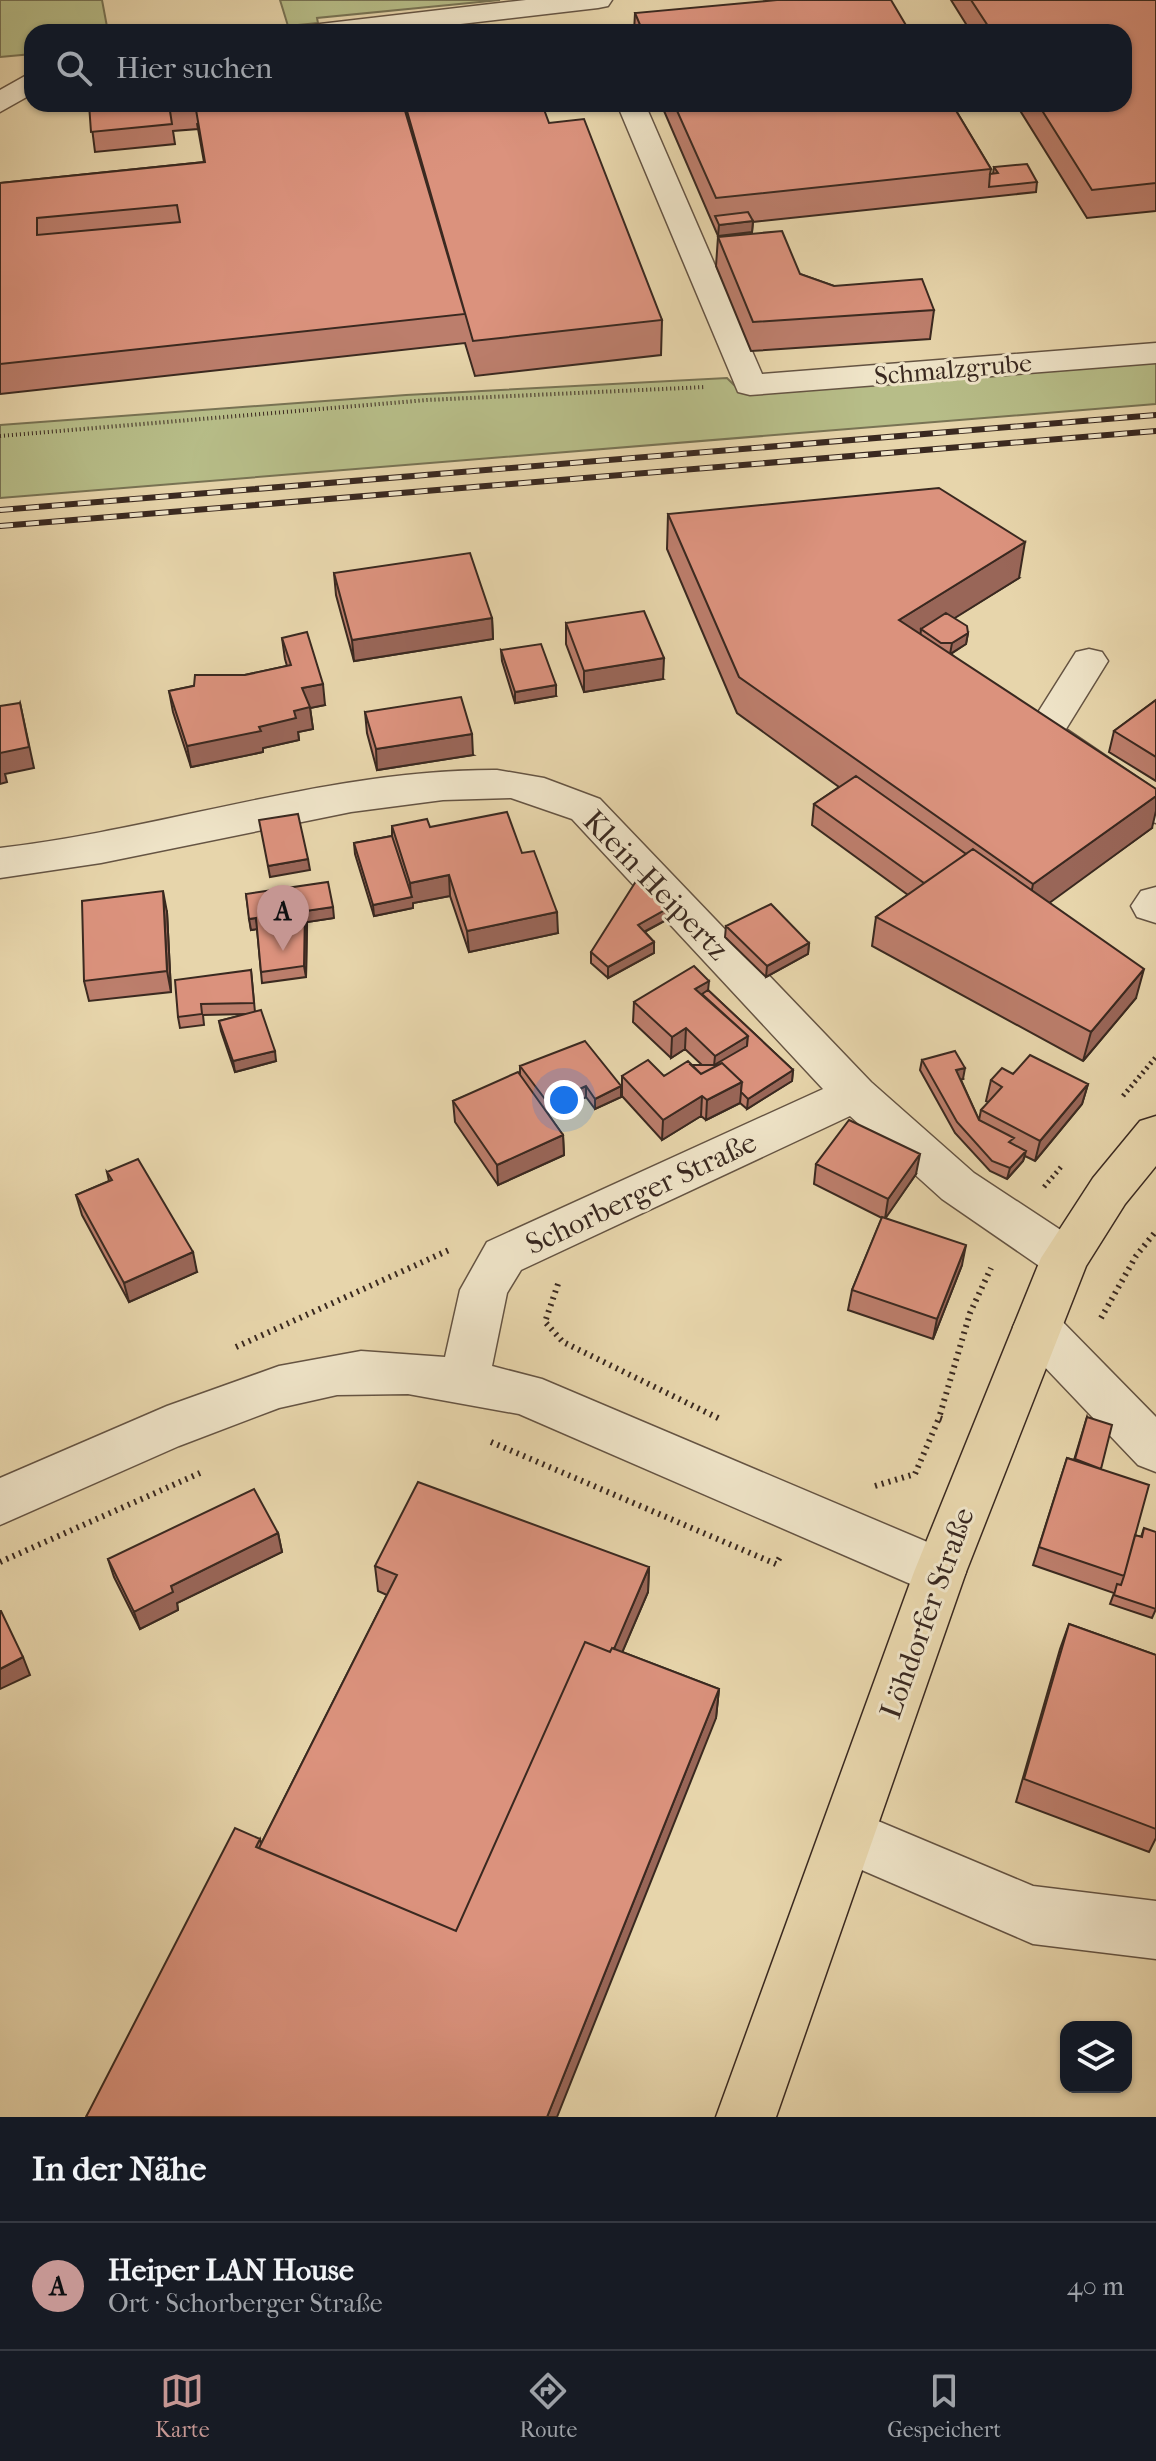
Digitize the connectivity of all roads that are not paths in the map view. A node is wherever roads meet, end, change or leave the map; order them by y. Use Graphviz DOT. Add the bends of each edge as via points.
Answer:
graph roads {
  1 [pos="598,0"];
  2 [pos="588,1"];
  3 [pos="389,24"];
  4 [pos="598,24"];
  5 [pos="24,69"];
  6 [pos="0,103"];
  7 [pos="634,112"];
  8 [pos="1156,353"];
  9 [pos="1089,661"];
  10 [pos="1156,809"];
  11 [pos="0,863"];
  12 [pos="855,1094"];
  13 [pos="1156,1134"];
  14 [pos="1065,1258"];
  15 [pos="1037,1327"];
  16 [pos="464,1381"];
  17 [pos="1156,1450"];
  18 [pos="0,1502"];
  19 [pos="940,1572"];
  20 [pos="847,1836"];
  21 [pos="1156,1930"];
  22 [pos="746,2117"];
  1 -- 2 [label="street"];
  2 -- 3 [label="street"];
  2 -- 4 [label="street"];
  5 -- 6 [label="street"];
  7 -- 8 [label="street, Schmalzgrube" via="750,385"];
  9 -- 10 [label="street" via="1044,733"];
  11 -- 12 [label="street, Klein-Heipertz" via="60,858 351,797 466,784 511,784 541,791 586,809"];
  12 -- 14 [label="street, Klein-Heipertz" via="958,1186"];
  12 -- 16 [label="street, Schorberger Straße" via="504,1256 484,1290"];
  13 -- 14 [label="main road, Löhdorfer Straße" via="1109,1191"];
  14 -- 15 [label="main road, Löhdorfer Straße"];
  15 -- 17 [label="street"];
  15 -- 19 [label="main road, Löhdorfer Straße"];
  16 -- 18 [label="street" via="381,1372 277,1384 107,1452"];
  16 -- 19 [label="street" via="525,1394"];
  19 -- 20 [label="main road, Löhdorfer Straße"];
  20 -- 21 [label="street" via="1033,1915"];
  20 -- 22 [label="main road, Löhdorfer Straße"];
}
